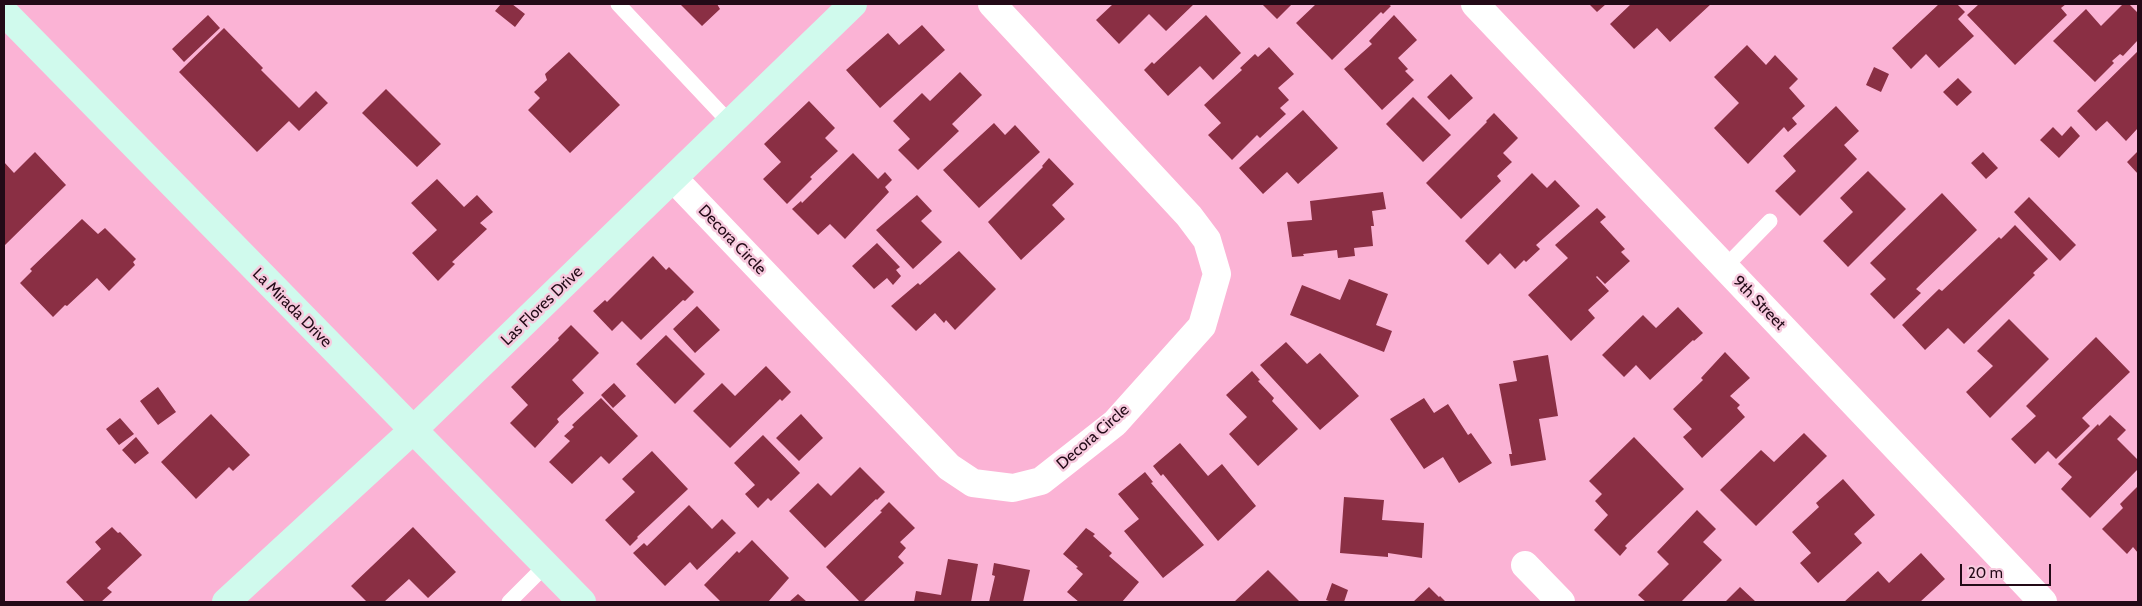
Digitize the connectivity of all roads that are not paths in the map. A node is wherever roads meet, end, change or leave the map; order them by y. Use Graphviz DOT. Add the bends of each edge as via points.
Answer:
graph roads {
  1 [pos="618,4"];
  2 [pos="853,4"];
  3 [pos="992,4"];
  4 [pos="1475,4"];
  5 [pos="4,12"];
  6 [pos="731,124"];
  7 [pos="674,179"];
  8 [pos="1770,221"];
  9 [pos="1725,267"];
  10 [pos="413,430"];
  11 [pos="546,565"];
  12 [pos="1525,566"];
  13 [pos="226,602"];
  14 [pos="509,602"];
  15 [pos="582,602"];
  16 [pos="1561,602"];
  17 [pos="2043,602"];
  1 -- 6 [label="lane"];
  2 -- 6 [label="street, Las Flores Drive"];
  3 -- 7 [label="street, Decora Circle" via="1189,216 1207,240 1217,274 1202,326 1115,423 1041,481 1014,488 973,483 949,467"];
  4 -- 9 [label="street, 9th Street"];
  5 -- 10 [label="street, La Mirada Drive"];
  6 -- 7 [label="street, Las Flores Drive"];
  7 -- 10 [label="street, Las Flores Drive"];
  8 -- 9 [label="lane"];
  9 -- 17 [label="street, 9th Street"];
  10 -- 11 [label="street, La Mirada Drive"];
  10 -- 13 [label="street, Las Flores Drive"];
  11 -- 14 [label="lane"];
  11 -- 15 [label="street, La Mirada Drive"];
  12 -- 16 [label="street"];
}
